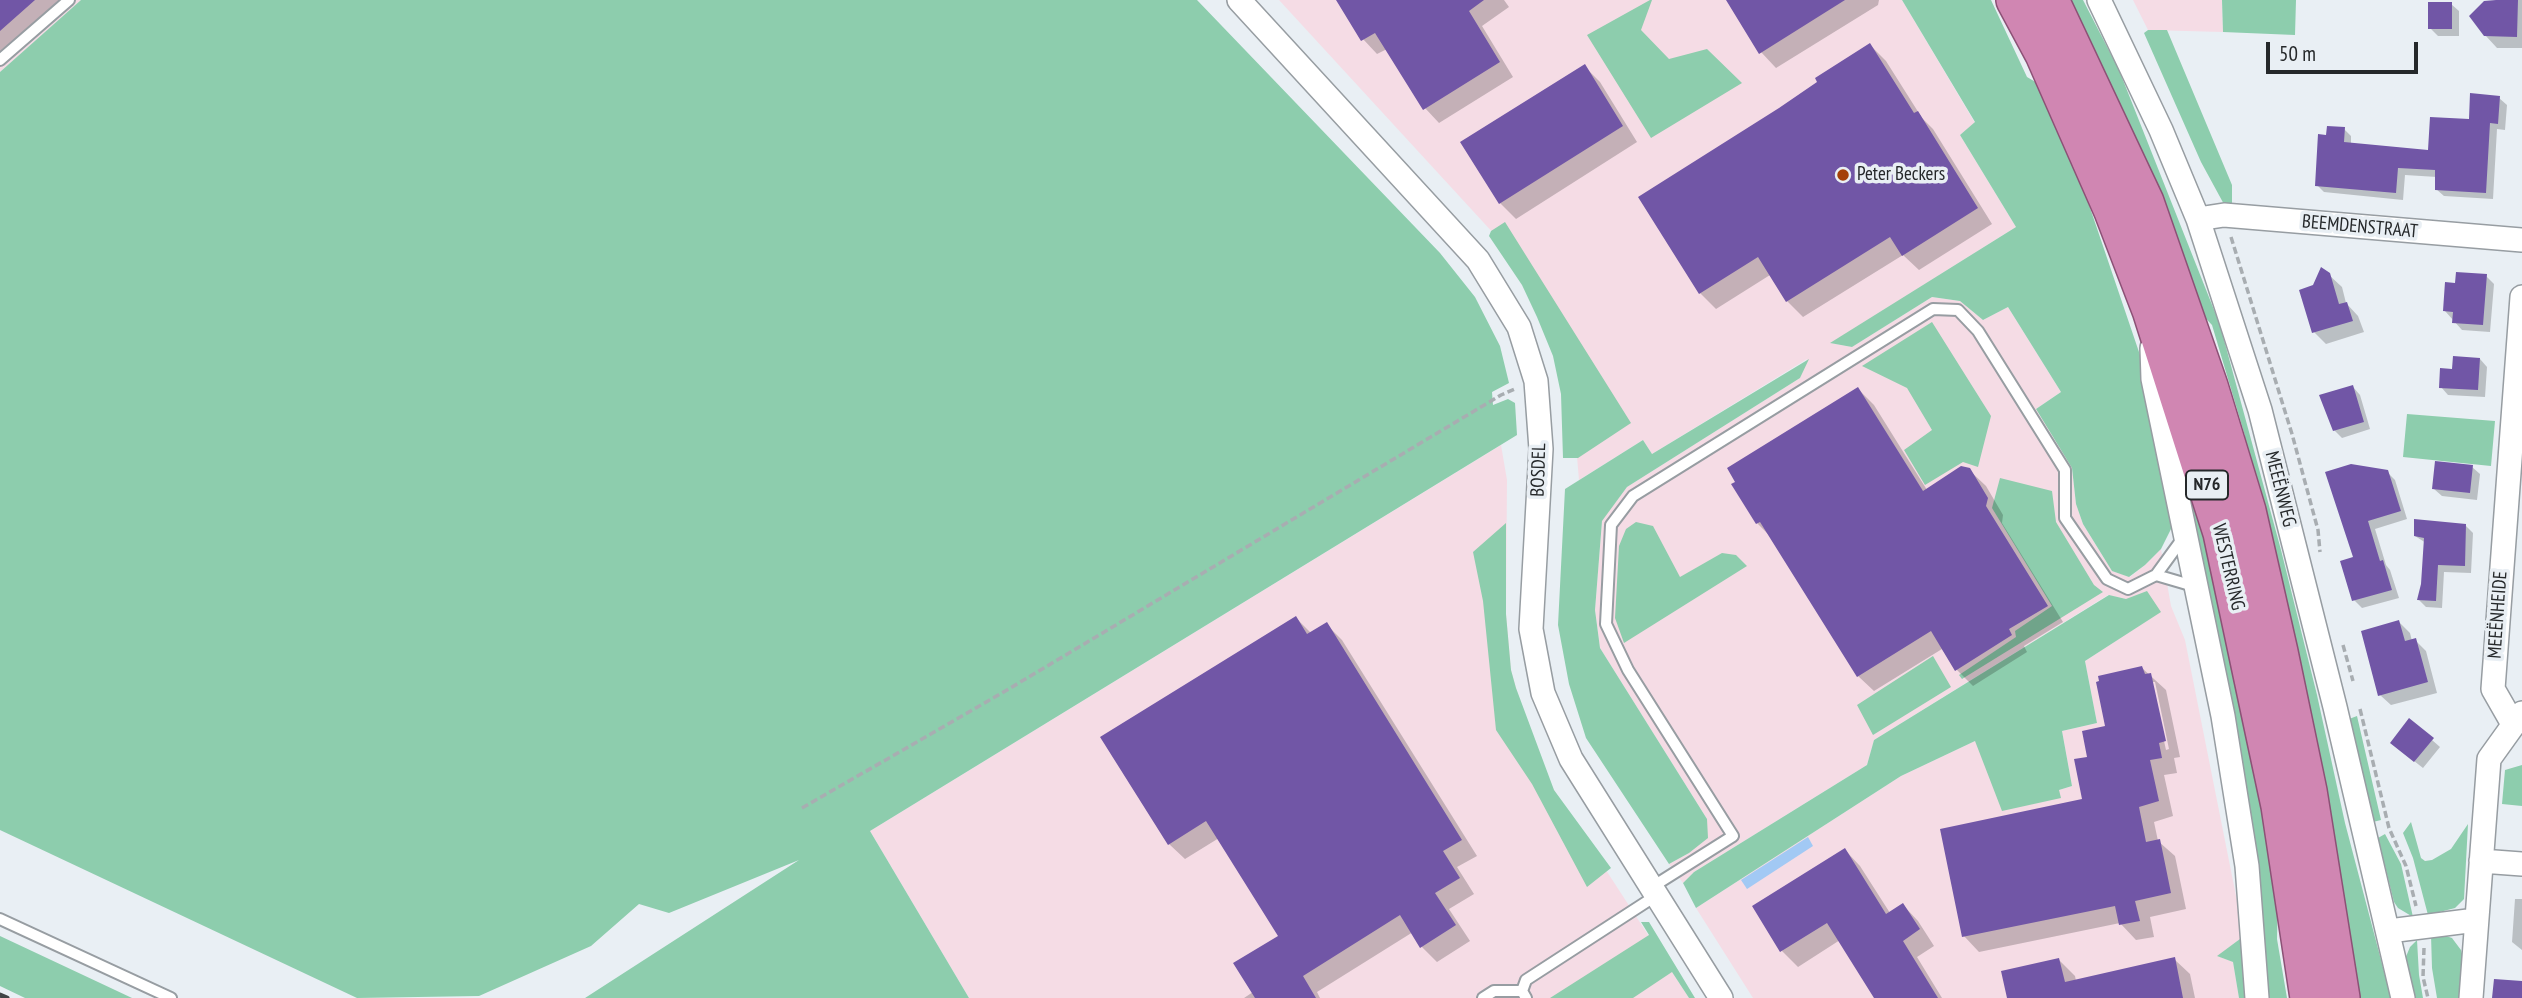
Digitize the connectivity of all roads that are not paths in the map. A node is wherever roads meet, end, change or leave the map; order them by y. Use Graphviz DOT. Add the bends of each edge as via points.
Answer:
graph roads {
  1 [pos="69,0"];
  2 [pos="1239,0"];
  3 [pos="2015,0"];
  4 [pos="2050,0"];
  5 [pos="2099,0"];
  6 [pos="0,61"];
  7 [pos="2198,219"];
  8 [pos="2522,240"];
  9 [pos="2522,297"];
  10 [pos="2151,310"];
  11 [pos="2187,533"];
  12 [pos="2156,575"];
  13 [pos="2198,587"];
  14 [pos="2517,719"];
  15 [pos="2481,861"];
  16 [pos="2522,864"];
  17 [pos="1654,891"];
  18 [pos="0,919"];
  19 [pos="2476,920"];
  20 [pos="2389,931"];
  21 [pos="1524,995"];
  22 [pos="171,998"];
  23 [pos="1483,998"];
  24 [pos="1721,998"];
  25 [pos="2257,998"];
  26 [pos="2309,998"];
  27 [pos="2340,998"];
  28 [pos="2403,998"];
  29 [pos="2471,998"];
  1 -- 6 [label="lane"];
  2 -- 17 [label="street, BOSDEL" via="1478,260 1519,327 1536,381 1541,449 1531,629 1543,694 1571,759"];
  3 -- 10 [label="highway, WESTERRING / N76" via="2044,54 2113,211"];
  4 -- 27 [label="highway, WESTERRING / N76" via="2145,202 2209,386 2246,511 2308,790"];
  5 -- 7 [label="street, MEEËNWEG"];
  7 -- 8 [label="street, BEEMDENSTRAAT" via="2224,215"];
  7 -- 20 [label="street, MEEËNWEG" via="2260,410"];
  9 -- 14 [label="street, MEEËNHEIDE" via="2493,689"];
  10 -- 11 [label="street" via="2153,379"];
  10 -- 26 [label="highway, WESTERRING / N76" via="2222,533 2280,806"];
  11 -- 12 [label="lane"];
  11 -- 13 [label="street"];
  12 -- 13 [label="lane"];
  12 -- 17 [label="lane" via="2128,589 2107,579 2065,517 2065,470 1978,331 1958,310 1933,309 1633,496 1611,526 1606,624 1628,670 1733,836"];
  13 -- 25 [label="street" via="2247,866"];
  14 -- 15 [label="street, MEEËNHEIDE" via="2489,759"];
  15 -- 16 [label="street"];
  15 -- 19 [label="street, MEEËNHEIDE"];
  17 -- 21 [label="lane" via="1526,980"];
  17 -- 24 [label="street, BOSDEL"];
  18 -- 22 [label="lane"];
  19 -- 20 [label="street"];
  19 -- 29 [label="street, MEEËNHEIDE"];
  20 -- 28 [label="street, MEEËNWEG"];
  21 -- 23 [label="lane" via="1494,991"];
}
